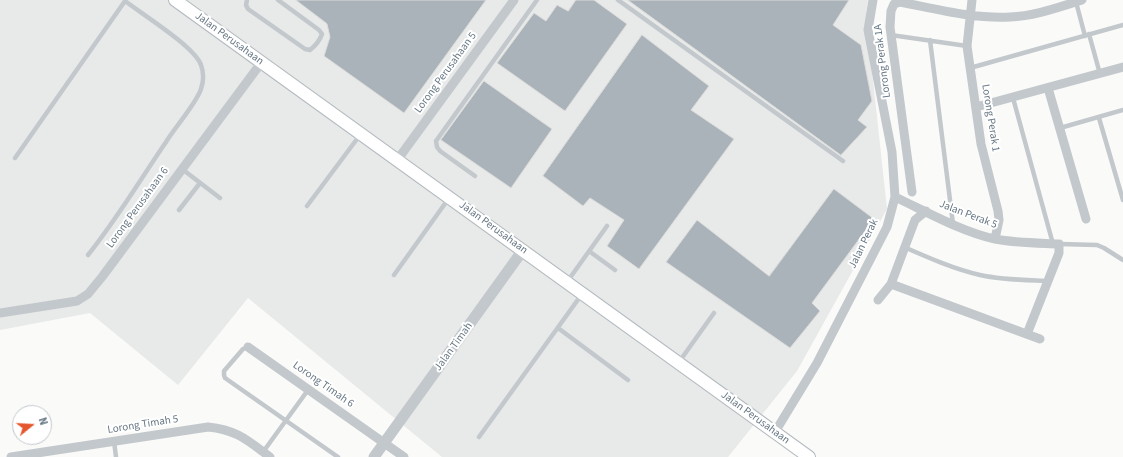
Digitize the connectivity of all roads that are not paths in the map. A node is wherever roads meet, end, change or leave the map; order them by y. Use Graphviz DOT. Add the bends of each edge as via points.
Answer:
graph roads {
  1 [pos="125,0"];
  2 [pos="175,0"];
  3 [pos="247,0"];
  4 [pos="278,0"];
  5 [pos="514,0"];
  6 [pos="537,0"];
  7 [pos="618,0"];
  8 [pos="873,0"];
  9 [pos="972,0"];
  10 [pos="1079,1"];
  11 [pos="969,15"];
  12 [pos="1123,25"];
  13 [pos="891,35"];
  14 [pos="1087,35"];
  15 [pos="930,40"];
  16 [pos="967,46"];
  17 [pos="261,63"];
  18 [pos="1123,67"];
  19 [pos="970,68"];
  20 [pos="1100,74"];
  21 [pos="1048,88"];
  22 [pos="1013,98"];
  23 [pos="976,107"];
  24 [pos="1123,110"];
  25 [pos="1099,118"];
  26 [pos="1060,128"];
  27 [pos="362,134"];
  28 [pos="15,158"];
  29 [pos="398,159"];
  30 [pos="844,161"];
  31 [pos="182,170"];
  32 [pos="476,176"];
  33 [pos="200,183"];
  34 [pos="912,192"];
  35 [pos="450,197"];
  36 [pos="895,197"];
  37 [pos="220,198"];
  38 [pos="1123,200"];
  39 [pos="307,206"];
  40 [pos="179,210"];
  41 [pos="926,211"];
  42 [pos="1086,219"];
  43 [pos="953,224"];
  44 [pos="607,226"];
  45 [pos="995,239"];
  46 [pos="1056,244"];
  47 [pos="904,247"];
  48 [pos="524,250"];
  49 [pos="589,252"];
  50 [pos="88,254"];
  51 [pos="1123,260"];
  52 [pos="616,270"];
  53 [pos="394,275"];
  54 [pos="1048,281"];
  55 [pos="567,282"];
  56 [pos="891,284"];
  57 [pos="583,293"];
  58 [pos="878,300"];
  59 [pos="0,313"];
  60 [pos="714,313"];
  61 [pos="558,328"];
  62 [pos="1027,334"];
  63 [pos="1040,339"];
  64 [pos="248,347"];
  65 [pos="678,362"];
  66 [pos="628,380"];
  67 [pos="308,390"];
  68 [pos="286,420"];
  69 [pos="775,432"];
  70 [pos="479,437"];
  71 [pos="114,441"];
  72 [pos="384,443"];
  73 [pos="266,454"];
  74 [pos="29,456"];
  75 [pos="401,456"];
  76 [pos="11,457"];
  77 [pos="116,457"];
  78 [pos="338,457"];
  79 [pos="374,457"];
  80 [pos="809,457"];
  1 -- 28 [label="lane"];
  1 -- 50 [label="lane" via="192,52 201,64 204,77 201,90 119,214"];
  2 -- 17 [label="main road, Jalan Perusahaan"];
  3 -- 4 [label="lane" via="248,9 305,49 314,48 321,38 319,30"];
  5 -- 29 [label="street, Lorong Perusahaan 5"];
  6 -- 32 [label="lane" via="436,141 440,151"];
  7 -- 30 [label="lane"];
  8 -- 36 [label="street, Jalan Perak" via="868,30 892,152"];
  9 -- 11 [label="street, Lorong Perak 1"];
  10 -- 11 [label="street" via="1034,14 1012,17"];
  10 -- 14 [label="lane"];
  11 -- 13 [label="street, Lorong Perak 1A" via="900,2 894,4 891,11"];
  11 -- 16 [label="street, Lorong Perak 1"];
  12 -- 14 [label="lane"];
  13 -- 15 [label="lane"];
  13 -- 34 [label="street, Lorong Perak 1A"];
  14 -- 19 [label="lane"];
  14 -- 20 [label="lane"];
  15 -- 16 [label="lane"];
  15 -- 43 [label="lane"];
  16 -- 19 [label="street, Lorong Perak 1"];
  17 -- 27 [label="main road, Jalan Perusahaan"];
  17 -- 31 [label="street, Lorong Perusahaan 6"];
  18 -- 20 [label="street"];
  19 -- 23 [label="street, Lorong Perak 1"];
  20 -- 21 [label="street"];
  21 -- 22 [label="street"];
  21 -- 26 [label="street"];
  22 -- 23 [label="street"];
  22 -- 46 [label="lane"];
  23 -- 45 [label="street, Lorong Perak 1" via="981,144 998,211"];
  24 -- 25 [label="lane"];
  25 -- 26 [label="lane"];
  25 -- 38 [label="lane"];
  26 -- 42 [label="street"];
  27 -- 29 [label="main road, Jalan Perusahaan"];
  27 -- 39 [label="lane"];
  29 -- 35 [label="main road, Jalan Perusahaan"];
  31 -- 33 [label="lane"];
  31 -- 59 [label="street, Lorong Perusahaan 6" via="88,294 77,301"];
  33 -- 37 [label="lane"];
  33 -- 40 [label="lane"];
  35 -- 48 [label="main road, Jalan Perusahaan"];
  35 -- 53 [label="lane"];
  36 -- 41 [label="street, Jalan Perak 5"];
  36 -- 69 [label="street, Jalan Perak" via="887,227 816,363"];
  41 -- 43 [label="street, Jalan Perak 5"];
  41 -- 47 [label="street" via="915,220"];
  43 -- 45 [label="street, Jalan Perak 5"];
  44 -- 49 [label="lane"];
  45 -- 46 [label="street, Jalan Perak 5"];
  46 -- 51 [label="lane" via="1097,245"];
  46 -- 54 [label="street" via="1059,253"];
  47 -- 54 [label="lane" via="954,268 981,275"];
  47 -- 56 [label="street"];
  48 -- 55 [label="main road, Jalan Perusahaan"];
  48 -- 72 [label="street, Jalan Timah"];
  49 -- 52 [label="lane"];
  49 -- 55 [label="lane"];
  54 -- 62 [label="street"];
  55 -- 57 [label="main road, Jalan Perusahaan"];
  56 -- 58 [label="street"];
  56 -- 62 [label="street"];
  57 -- 61 [label="lane"];
  57 -- 65 [label="main road, Jalan Perusahaan"];
  60 -- 65 [label="lane"];
  61 -- 66 [label="lane"];
  61 -- 70 [label="lane"];
  62 -- 63 [label="street"];
  64 -- 67 [label="street, Lorong Timah 6"];
  64 -- 68 [label="lane" via="243,349 224,371 225,378"];
  65 -- 69 [label="main road, Jalan Perusahaan"];
  67 -- 68 [label="lane"];
  67 -- 72 [label="street, Lorong Timah 6"];
  68 -- 73 [label="lane"];
  68 -- 78 [label="lane"];
  69 -- 80 [label="main road, Jalan Perusahaan"];
  71 -- 73 [label="street, Lorong Timah 5" via="208,427 222,428 241,435"];
  71 -- 74 [label="street, Lorong Timah 5"];
  71 -- 77 [label="lane"];
  72 -- 75 [label="street, Lorong Timah 6"];
  72 -- 79 [label="street, Jalan Timah"];
  74 -- 76 [label="street, Lorong Timah 5"];
}
